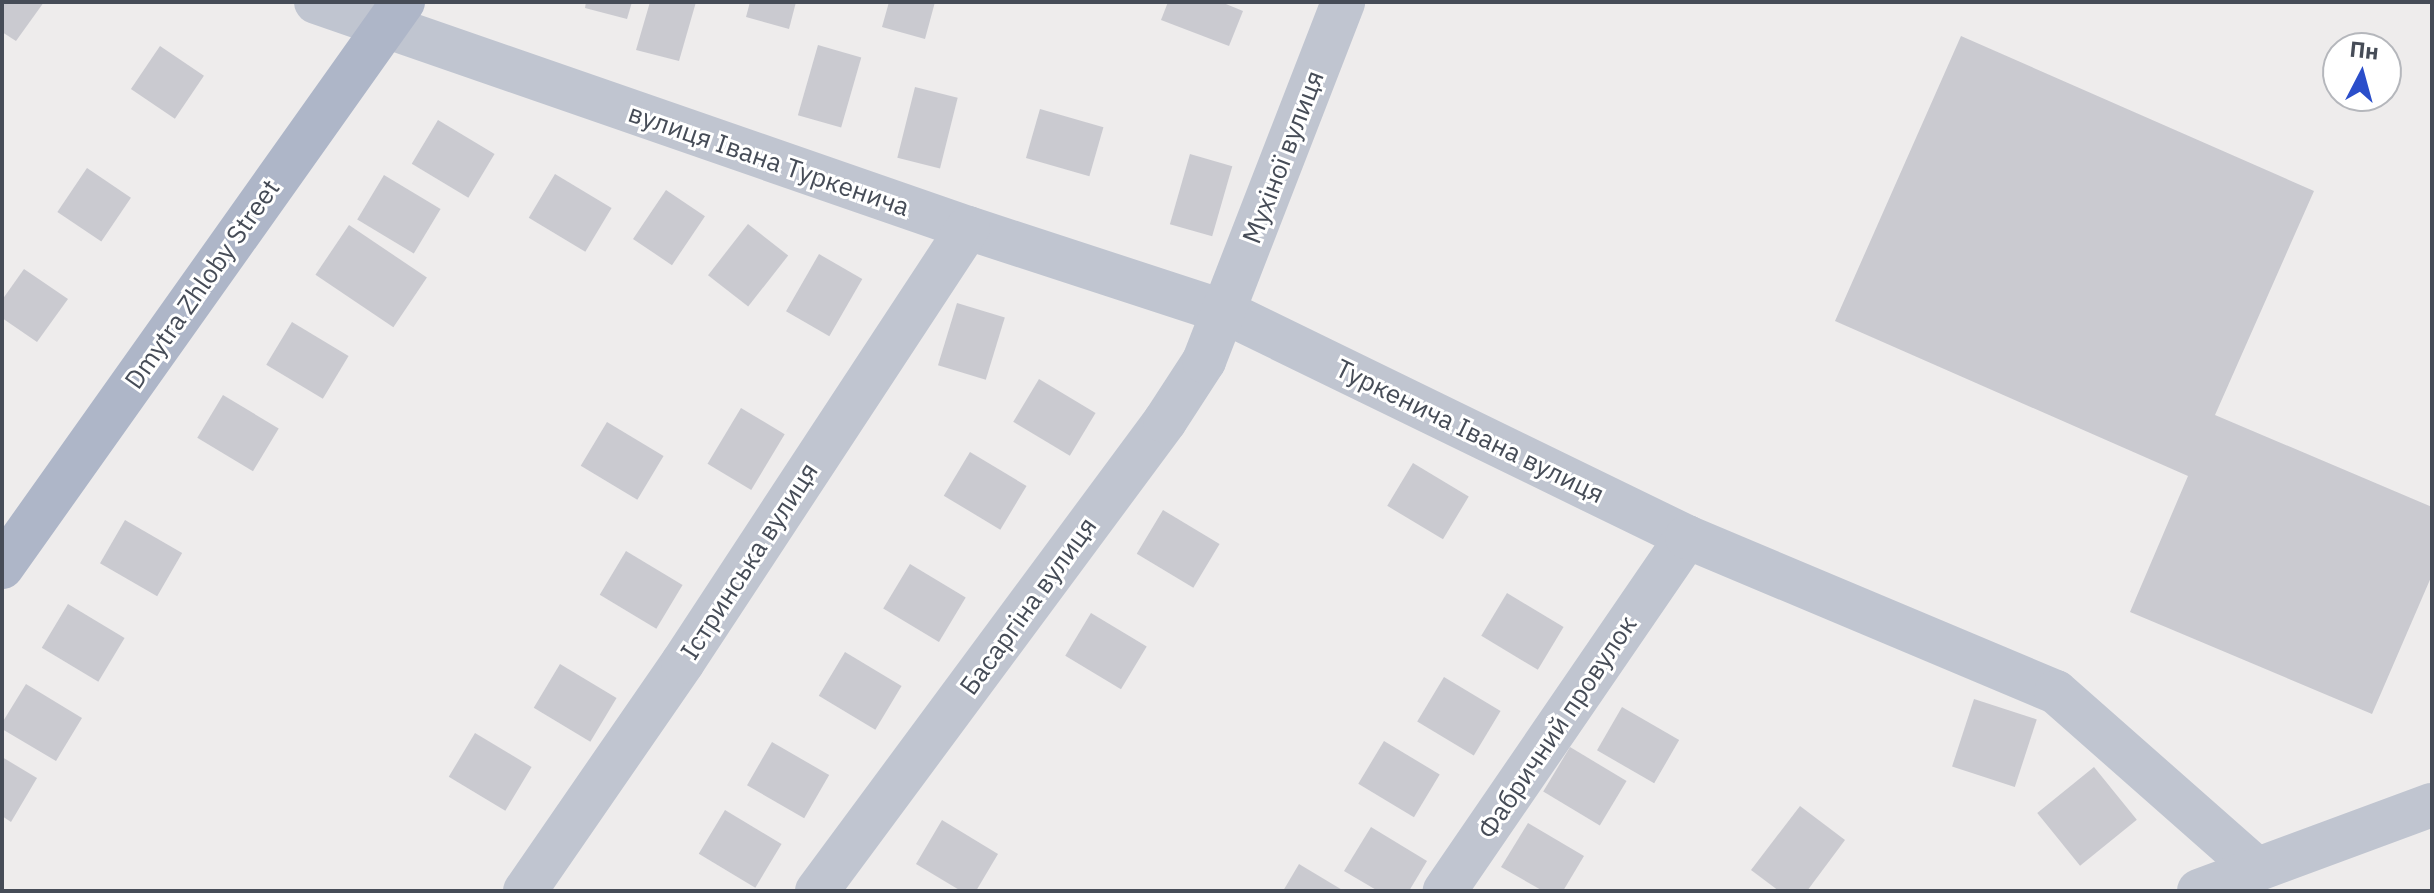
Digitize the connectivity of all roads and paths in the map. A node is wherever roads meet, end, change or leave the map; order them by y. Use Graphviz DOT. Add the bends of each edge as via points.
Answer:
graph roads {
  1 [pos="316,2"];
  2 [pos="1343,2"];
  3 [pos="394,14"];
  4 [pos="968,228"];
  5 [pos="1225,312"];
  6 [pos="1678,550"];
  7 [pos="2,567"];
  8 [pos="2432,805"];
  9 [pos="2257,869"];
  10 [pos="525,891"];
  11 [pos="817,891"];
  12 [pos="1445,891"];
  13 [pos="2199,891"];
  1 -- 3 [label="street, вулиця Івана Туркенича"];
  2 -- 5 [label="street, Мухіної вулиця"];
  3 -- 4 [label="street, вулиця Івана Туркенича"];
  3 -- 7 [label="main road, Dmytra Zhloby Street"];
  4 -- 5 [label="street, вулиця Івана Туркенича"];
  4 -- 10 [label="street, Істринська вулиця" via="683,662"];
  5 -- 6 [label="street, Туркенича Івана вулиця"];
  5 -- 11 [label="street, Басаргіна вулиця" via="1204,361 1165,421"];
  6 -- 9 [label="street, Туркенича Івана вулиця" via="2056,692"];
  6 -- 12 [label="street, Фабричний провулок"];
  8 -- 9 [label="street"];
  9 -- 13 [label="street"];
}
